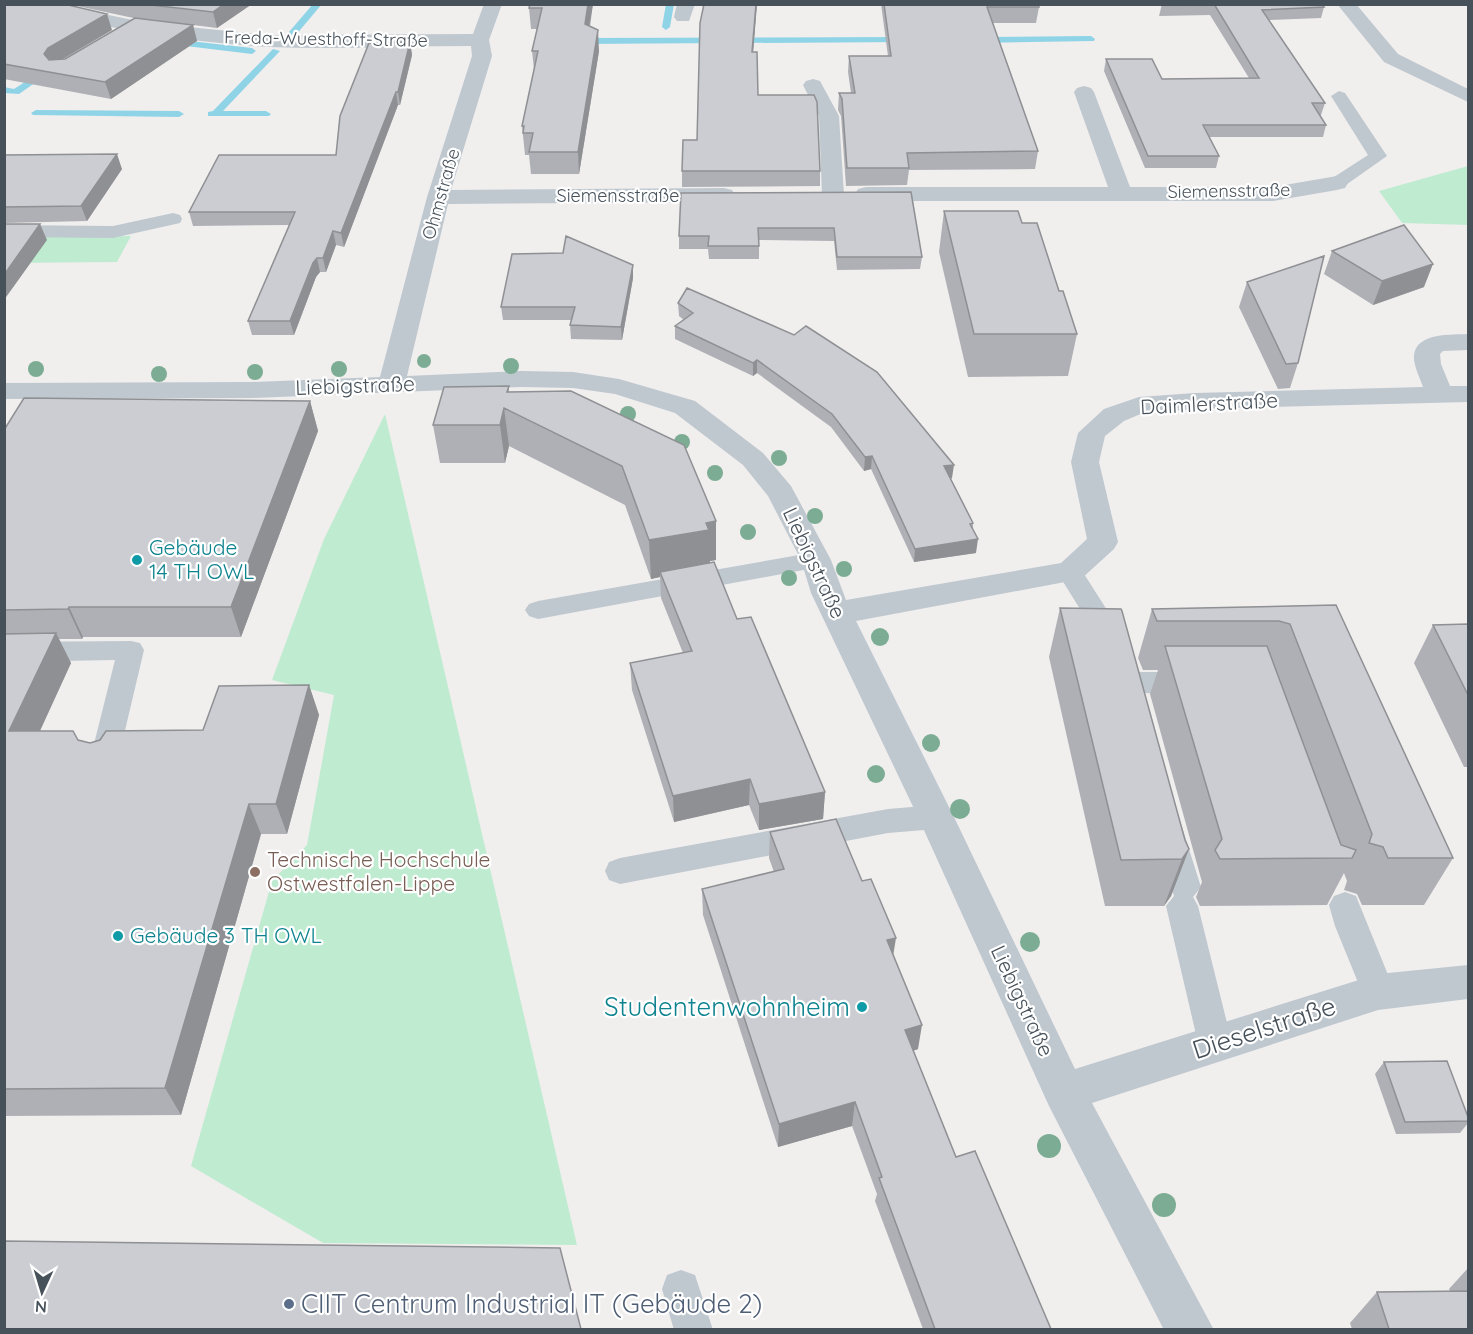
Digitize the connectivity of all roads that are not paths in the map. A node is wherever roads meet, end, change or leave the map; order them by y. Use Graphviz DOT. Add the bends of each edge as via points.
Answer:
graph roads {
  1 [pos="29,4"];
  2 [pos="493,4"];
  3 [pos="1346,4"];
  4 [pos="136,26"];
  5 [pos="480,40"];
  6 [pos="108,43"];
  7 [pos="813,86"];
  8 [pos="1084,92"];
  9 [pos="1339,96"];
  10 [pos="1468,96"];
  11 [pos="1337,183"];
  12 [pos="1121,193"];
  13 [pos="749,195"];
  14 [pos="809,195"];
  15 [pos="833,195"];
  16 [pos="438,197"];
  17 [pos="173,219"];
  18 [pos="4,231"];
  19 [pos="1468,342"];
  20 [pos="391,385"];
  21 [pos="4,391"];
  22 [pos="1468,394"];
  23 [pos="1440,396"];
  24 [pos="816,560"];
  25 [pos="1070,572"];
  26 [pos="538,610"];
  27 [pos="837,613"];
  28 [pos="4,652"];
  29 [pos="1212,682"];
  30 [pos="104,760"];
  31 [pos="1164,807"];
  32 [pos="936,817"];
  33 [pos="620,871"];
  34 [pos="1345,905"];
  35 [pos="1468,982"];
  36 [pos="1378,992"];
  37 [pos="1215,1043"];
  38 [pos="1064,1092"];
  39 [pos="681,1289"];
  40 [pos="694,1329"];
  41 [pos="1190,1329"];
  1 -- 4 [label="street, Freda-Wuesthoff-Straße"];
  2 -- 5 [label="street, Ohmstraße"];
  3 -- 10 [label="street" via="1391,58"];
  4 -- 5 [label="street, Freda-Wuesthoff-Straße" via="271,41"];
  4 -- 6 [label="street"];
  5 -- 16 [label="street, Ohmstraße" via="482,56"];
  7 -- 15 [label="street" via="829,116"];
  8 -- 12 [label="street"];
  9 -- 11 [label="lane" via="1378,156"];
  11 -- 12 [label="street, Siemensstraße" via="1273,194"];
  12 -- 15 [label="street, Siemensstraße"];
  13 -- 16 [label="street, Siemensstraße"];
  14 -- 15 [label="street, Siemensstraße"];
  16 -- 20 [label="street, Ohmstraße"];
  17 -- 18 [label="lane" via="113,232"];
  19 -- 23 [label="street" via="1436,344 1427,353"];
  20 -- 21 [label="street, Liebigstraße" via="248,400"];
  20 -- 24 [label="street, Liebigstraße" via="573,380 619,387 685,407 753,459 781,493"];
  22 -- 23 [label="street, Daimlerstraße"];
  23 -- 25 [label="street, Daimlerstraße" via="1195,401 1139,405 1114,415 1092,432 1085,462 1103,542"];
  24 -- 26 [label="lane"];
  24 -- 27 [label="street, Liebigstraße"];
  25 -- 27 [label="street"];
  25 -- 29 [label="lane" via="1124,658 1133,693"];
  27 -- 32 [label="street, Liebigstraße"];
  28 -- 30 [label="lane" via="131,650"];
  31 -- 37 [label="lane"];
  32 -- 33 [label="lane" via="888,821"];
  32 -- 38 [label="street, Liebigstraße"];
  34 -- 36 [label="lane"];
  35 -- 36 [label="street, Dieselstraße"];
  36 -- 37 [label="street, Dieselstraße"];
  37 -- 38 [label="street, Dieselstraße"];
  38 -- 41 [label="street, Liebigstraße"];
  39 -- 40 [label="lane"];
}
